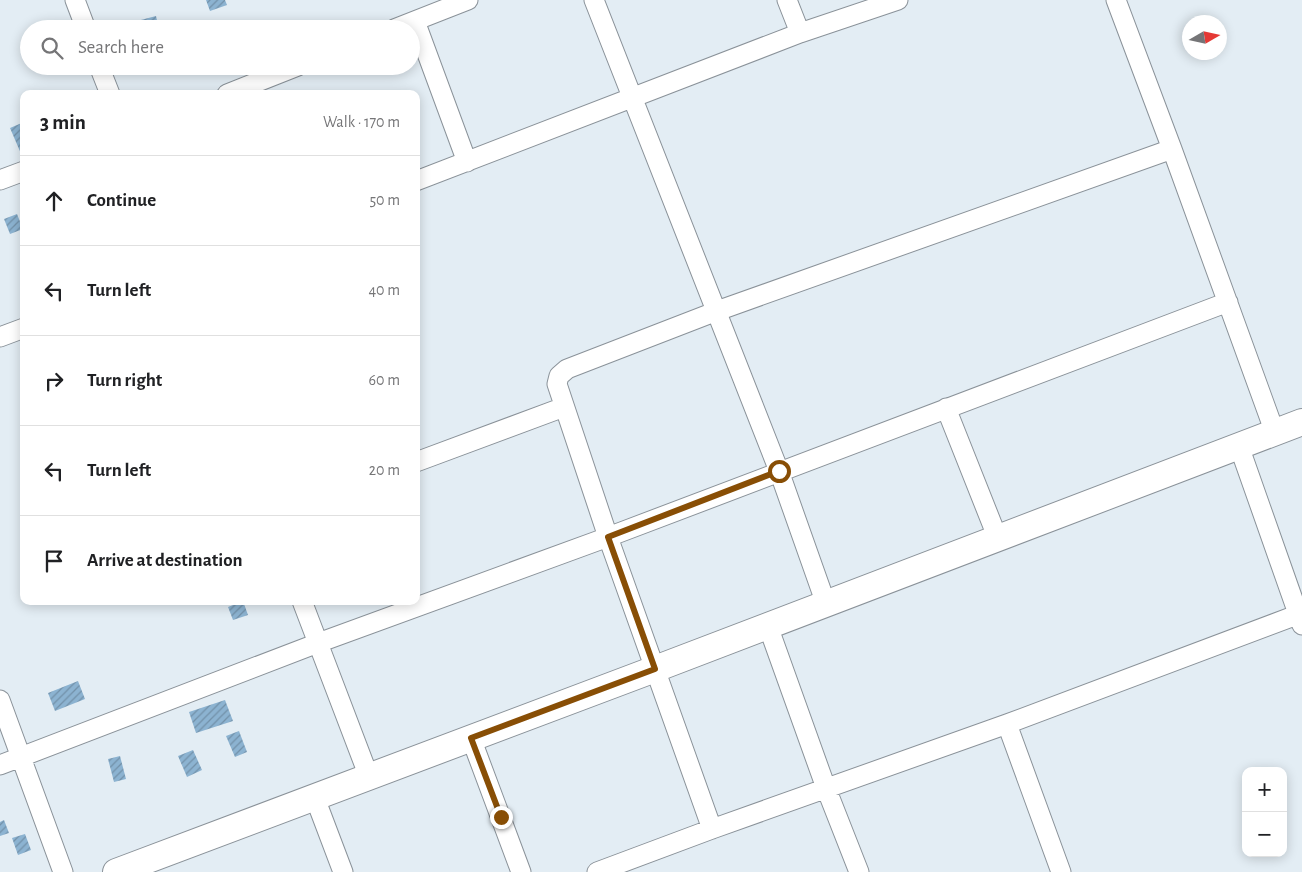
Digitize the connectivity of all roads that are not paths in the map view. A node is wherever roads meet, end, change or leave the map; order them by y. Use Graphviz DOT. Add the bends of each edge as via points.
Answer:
graph roads {
  1 [pos="75,0"];
  2 [pos="468,0"];
  3 [pos="594,0"];
  4 [pos="788,0"];
  5 [pos="898,0"];
  6 [pos="1116,0"];
  7 [pos="83,20"];
  8 [pos="418,20"];
  9 [pos="800,33"];
  10 [pos="420,35"];
  11 [pos="103,75"];
  12 [pos="275,75"];
  13 [pos="109,90"];
  14 [pos="237,90"];
  15 [pos="632,99"];
  16 [pos="1172,148"];
  17 [pos="467,162"];
  18 [pos="20,172"];
  19 [pos="0,180"];
  20 [pos="420,180"];
  21 [pos="1228,302"];
  22 [pos="717,311"];
  23 [pos="20,330"];
  24 [pos="0,337"];
  25 [pos="564,407"];
  26 [pos="946,408"];
  27 [pos="1302,422"];
  28 [pos="1275,433"];
  29 [pos="1239,446"];
  30 [pos="420,461"];
  31 [pos="779,471"];
  32 [pos="608,537"];
  33 [pos="998,538"];
  34 [pos="826,604"];
  35 [pos="304,605"];
  36 [pos="1301,617"];
  37 [pos="768,626"];
  38 [pos="318,643"];
  39 [pos="655,669"];
  40 [pos="0,700"];
  41 [pos="1007,724"];
  42 [pos="471,738"];
  43 [pos="21,757"];
  44 [pos="0,765"];
  45 [pos="369,777"];
  46 [pos="826,788"];
  47 [pos="315,798"];
  48 [pos="712,829"];
  49 [pos="145,867"];
  50 [pos="63,872"];
  51 [pos="116,872"];
  52 [pos="343,872"];
  53 [pos="521,872"];
  54 [pos="597,872"];
  55 [pos="859,872"];
  56 [pos="1061,872"];
  1 -- 7 [label="street"];
  2 -- 8 [label="street"];
  3 -- 15 [label="street"];
  4 -- 9 [label="street"];
  5 -- 9 [label="street"];
  6 -- 16 [label="street"];
  9 -- 15 [label="street"];
  10 -- 17 [label="street"];
  11 -- 13 [label="street"];
  12 -- 14 [label="street"];
  15 -- 17 [label="street"];
  15 -- 22 [label="street"];
  16 -- 21 [label="street"];
  16 -- 22 [label="street"];
  17 -- 20 [label="street"];
  18 -- 19 [label="street"];
  21 -- 26 [label="street"];
  21 -- 28 [label="street"];
  22 -- 25 [label="street" via="567,369 559,376 557,384"];
  22 -- 31 [label="street"];
  23 -- 24 [label="street"];
  25 -- 30 [label="street"];
  25 -- 32 [label="street"];
  26 -- 31 [label="street"];
  26 -- 33 [label="street"];
  27 -- 28 [label="street"];
  28 -- 29 [label="street"];
  29 -- 33 [label="street"];
  29 -- 36 [label="street"];
  31 -- 32 [label="street"];
  31 -- 34 [label="street"];
  32 -- 38 [label="street"];
  32 -- 39 [label="street"];
  33 -- 34 [label="street"];
  34 -- 37 [label="street"];
  35 -- 38 [label="street"];
  36 -- 41 [label="street"];
  37 -- 39 [label="street"];
  37 -- 46 [label="street"];
  38 -- 43 [label="street"];
  38 -- 45 [label="street"];
  39 -- 42 [label="street"];
  39 -- 48 [label="street"];
  40 -- 43 [label="street"];
  41 -- 46 [label="street"];
  41 -- 56 [label="street"];
  42 -- 45 [label="street"];
  42 -- 53 [label="street"];
  43 -- 44 [label="street"];
  43 -- 50 [label="street"];
  45 -- 47 [label="street"];
  46 -- 48 [label="street"];
  46 -- 55 [label="street"];
  47 -- 49 [label="street"];
  47 -- 52 [label="street"];
  48 -- 54 [label="street"];
  49 -- 51 [label="street"];
}
